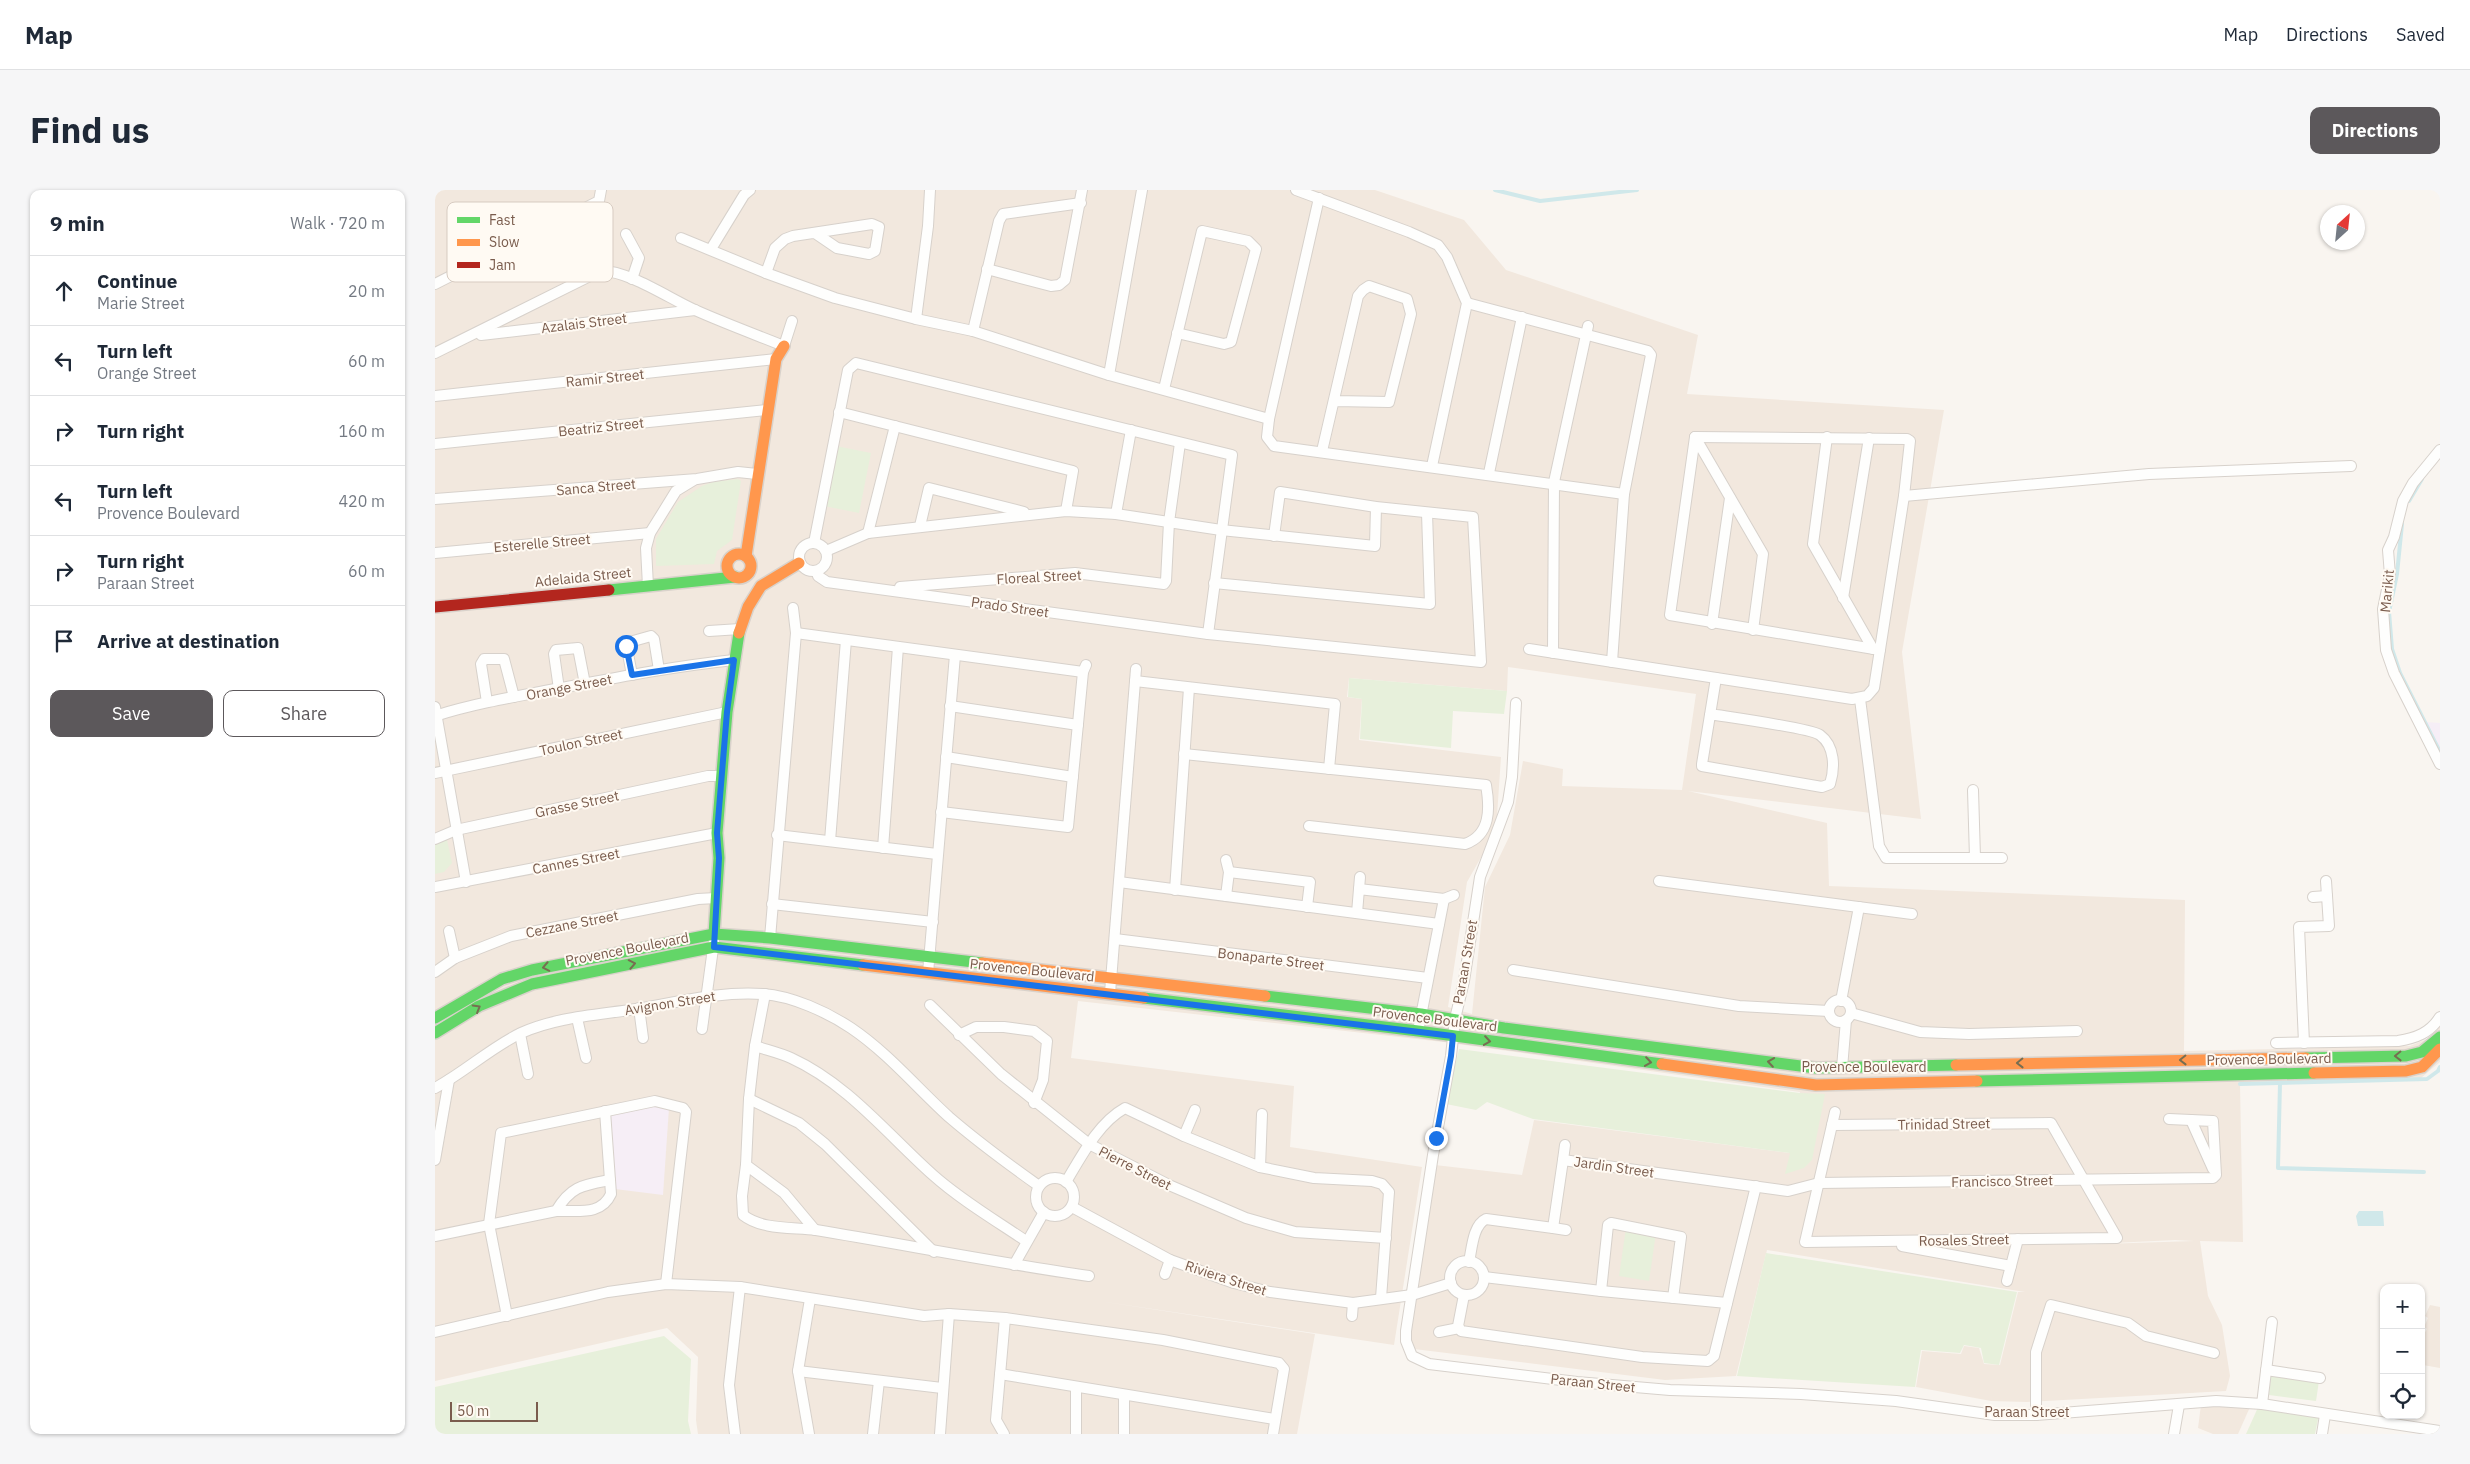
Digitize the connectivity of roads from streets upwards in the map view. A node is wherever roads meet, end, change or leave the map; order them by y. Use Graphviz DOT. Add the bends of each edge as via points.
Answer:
graph roads {
  1 [pos="601,190"];
  2 [pos="750,190"];
  3 [pos="930,190"];
  4 [pos="1082,190"];
  5 [pos="1142,190"];
  6 [pos="1296,190"];
  7 [pos="1319,198"];
  8 [pos="597,202"];
  9 [pos="1081,203"];
  10 [pos="815,233"];
  11 [pos="626,234"];
  12 [pos="681,238"];
  13 [pos="711,249"];
  14 [pos="987,269"];
  15 [pos="613,272"];
  16 [pos="766,273"];
  17 [pos="632,280"];
  18 [pos="579,282"];
  19 [pos="1467,302"];
  20 [pos="695,310"];
  21 [pos="1522,317"];
  22 [pos="916,319"];
  23 [pos="792,321"];
  24 [pos="1587,330"];
  25 [pos="973,331"];
  26 [pos="1177,333"];
  27 [pos="473,336"];
  28 [pos="784,346"];
  29 [pos="435,353"];
  30 [pos="776,359"];
  31 [pos="1109,374"];
  32 [pos="1164,389"];
  33 [pos="435,396"];
  34 [pos="1335,401"];
  35 [pos="767,410"];
  36 [pos="839,412"];
  37 [pos="1269,419"];
  38 [pos="895,426"];
  39 [pos="1131,430"];
  40 [pos="1695,437"];
  41 [pos="1827,437"];
  42 [pos="1869,438"];
  43 [pos="1180,443"];
  44 [pos="435,444"];
  45 [pos="2440,450"];
  46 [pos="1323,451"];
  47 [pos="1432,466"];
  48 [pos="2351,466"];
  49 [pos="757,474"];
  50 [pos="1489,474"];
  51 [pos="697,479"];
  52 [pos="1554,482"];
  53 [pos="1624,494"];
  54 [pos="1904,496"];
  55 [pos="1730,498"];
  56 [pos="435,500"];
  57 [pos="1377,507"];
  58 [pos="1066,511"];
  59 [pos="1030,513"];
  60 [pos="1427,513"];
  61 [pos="1116,514"];
  62 [pos="1169,522"];
  63 [pos="920,526"];
  64 [pos="1221,530"];
  65 [pos="650,533"];
  66 [pos="868,533"];
  67 [pos="1274,536"];
  68 [pos="814,543"];
  69 [pos="826,551"];
  70 [pos="435,553"];
  71 [pos="746,556"];
  72 [pos="799,563"];
  73 [pos="817,571"];
  74 [pos="747,575"];
  75 [pos="735,577"];
  76 [pos="1214,583"];
  77 [pos="648,586"];
  78 [pos="761,586"];
  79 [pos="881,589"];
  80 [pos="1843,598"];
  81 [pos="435,607"];
  82 [pos="793,608"];
  83 [pos="1712,624"];
  84 [pos="740,629"];
  85 [pos="1753,630"];
  86 [pos="709,631"];
  87 [pos="796,633"];
  88 [pos="1208,634"];
  89 [pos="847,640"];
  90 [pos="898,647"];
  91 [pos="1529,649"];
  92 [pos="1876,650"];
  93 [pos="1553,652"];
  94 [pos="955,655"];
  95 [pos="734,660"];
  96 [pos="1612,662"];
  97 [pos="1136,669"];
  98 [pos="659,670"];
  99 [pos="632,675"];
  100 [pos="1716,678"];
  101 [pos="1135,681"];
  102 [pos="585,684"];
  103 [pos="1189,688"];
  104 [pos="559,689"];
  105 [pos="514,697"];
  106 [pos="1859,699"];
  107 [pos="487,702"];
  108 [pos="1516,703"];
  109 [pos="951,706"];
  110 [pos="727,712"];
  111 [pos="435,713"];
  112 [pos="1710,714"];
  113 [pos="1078,725"];
  114 [pos="1184,754"];
  115 [pos="946,758"];
  116 [pos="2440,764"];
  117 [pos="1329,769"];
  118 [pos="446,771"];
  119 [pos="435,774"];
  120 [pos="722,776"];
  121 [pos="1073,777"];
  122 [pos="1973,790"];
  123 [pos="941,812"];
  124 [pos="1309,826"];
  125 [pos="457,830"];
  126 [pos="717,833"];
  127 [pos="777,835"];
  128 [pos="435,840"];
  129 [pos="830,841"];
  130 [pos="883,848"];
  131 [pos="937,854"];
  132 [pos="1975,858"];
  133 [pos="2001,858"];
  134 [pos="1226,860"];
  135 [pos="1229,872"];
  136 [pos="1359,877"];
  137 [pos="1659,881"];
  138 [pos="2326,881"];
  139 [pos="466,882"];
  140 [pos="1119,882"];
  141 [pos="435,888"];
  142 [pos="1359,889"];
  143 [pos="1175,890"];
  144 [pos="1455,895"];
  145 [pos="1226,896"];
  146 [pos="2327,896"];
  147 [pos="2313,897"];
  148 [pos="715,898"];
  149 [pos="1444,898"];
  150 [pos="772,904"];
  151 [pos="1307,907"];
  152 [pos="1859,907"];
  153 [pos="1357,913"];
  154 [pos="1912,914"];
  155 [pos="933,922"];
  156 [pos="1439,924"];
  157 [pos="449,931"];
  158 [pos="714,934"];
  159 [pos="769,938"];
  160 [pos="1115,939"];
  161 [pos="714,947"];
  162 [pos="929,956"];
  163 [pos="455,958"];
  164 [pos="1513,970"];
  165 [pos="435,972"];
  166 [pos="928,973"];
  167 [pos="1112,976"];
  168 [pos="1428,978"];
  169 [pos="1110,993"];
  170 [pos="765,994"];
  171 [pos="706,995"];
  172 [pos="1841,1001"];
  173 [pos="930,1005"];
  174 [pos="639,1008"];
  175 [pos="1829,1011"];
  176 [pos="1421,1014"];
  177 [pos="1848,1016"];
  178 [pos="2440,1017"];
  179 [pos="435,1018"];
  180 [pos="577,1018"];
  181 [pos="1455,1019"];
  182 [pos="702,1029"];
  183 [pos="2077,1030"];
  184 [pos="1418,1031"];
  185 [pos="435,1033"];
  186 [pos="520,1034"];
  187 [pos="959,1035"];
  188 [pos="1453,1036"];
  189 [pos="2440,1037"];
  190 [pos="643,1038"];
  191 [pos="2304,1042"];
  192 [pos="2276,1043"];
  193 [pos="755,1046"];
  194 [pos="2440,1049"];
  195 [pos="586,1058"];
  196 [pos="1816,1068"];
  197 [pos="1842,1068"];
  198 [pos="528,1074"];
  199 [pos="449,1080"];
  200 [pos="1816,1085"];
  201 [pos="435,1088"];
  202 [pos="749,1099"];
  203 [pos="1034,1102"];
  204 [pos="1195,1110"];
  205 [pos="605,1111"];
  206 [pos="1835,1112"];
  207 [pos="1263,1114"];
  208 [pos="2169,1119"];
  209 [pos="2191,1120"];
  210 [pos="1833,1125"];
  211 [pos="1184,1136"];
  212 [pos="1089,1144"];
  213 [pos="1565,1145"];
  214 [pos="435,1160"];
  215 [pos="1563,1160"];
  216 [pos="747,1165"];
  217 [pos="1260,1167"];
  218 [pos="2216,1175"];
  219 [pos="611,1180"];
  220 [pos="2083,1180"];
  221 [pos="1066,1182"];
  222 [pos="1819,1183"];
  223 [pos="1039,1186"];
  224 [pos="1757,1186"];
  225 [pos="1788,1191"];
  226 [pos="1072,1207"];
  227 [pos="556,1211"];
  228 [pos="1043,1212"];
  229 [pos="489,1224"];
  230 [pos="1553,1228"];
  231 [pos="815,1230"];
  232 [pos="1566,1230"];
  233 [pos="435,1236"];
  234 [pos="1386,1238"];
  235 [pos="2018,1239"];
  236 [pos="1027,1241"];
  237 [pos="1879,1241"];
  238 [pos="934,1252"];
  239 [pos="1170,1260"];
  240 [pos="1469,1262"];
  241 [pos="1014,1265"];
  242 [pos="2011,1266"];
  243 [pos="1165,1274"];
  244 [pos="1089,1276"];
  245 [pos="1484,1277"];
  246 [pos="2007,1280"];
  247 [pos="1451,1283"];
  248 [pos="666,1284"];
  249 [pos="739,1287"];
  250 [pos="1601,1291"];
  251 [pos="1412,1295"];
  252 [pos="1463,1295"];
  253 [pos="810,1298"];
  254 [pos="1381,1298"];
  255 [pos="1673,1298"];
  256 [pos="1353,1303"];
  257 [pos="1727,1303"];
  258 [pos="949,1314"];
  259 [pos="507,1316"];
  260 [pos="1352,1316"];
  261 [pos="1005,1318"];
  262 [pos="2272,1322"];
  263 [pos="1459,1328"];
  264 [pos="435,1332"];
  265 [pos="1439,1332"];
  266 [pos="2214,1353"];
  267 [pos="2265,1370"];
  268 [pos="799,1371"];
  269 [pos="1000,1374"];
  270 [pos="2320,1378"];
  271 [pos="879,1381"];
  272 [pos="942,1388"];
  273 [pos="1076,1388"];
  274 [pos="1124,1396"];
  275 [pos="2262,1404"];
  276 [pos="2179,1405"];
  277 [pos="2036,1415"];
  278 [pos="2325,1415"];
  279 [pos="1274,1419"];
  280 [pos="2440,1431"];
  281 [pos="735,1434"];
  282 [pos="809,1434"];
  283 [pos="873,1434"];
  284 [pos="940,1434"];
  285 [pos="1004,1434"];
  286 [pos="1076,1434"];
  287 [pos="1124,1434"];
  288 [pos="1273,1434"];
  289 [pos="2174,1434"];
  290 [pos="2322,1434"];
  1 -- 8 [label="street"];
  2 -- 13 [label="street"];
  3 -- 22 [label="street" via="929,226"];
  4 -- 9 [label="street"];
  5 -- 31 [label="street"];
  6 -- 7 [label="street"];
  7 -- 19 [label="street" via="1438,245 1447,256"];
  7 -- 37 [label="street"];
  9 -- 14 [label="street" via="1003,214"];
  9 -- 14 [label="street" via="1065,280 1059,285 1051,286"];
  10 -- 10 [label="street" via="837,248 869,254 875,251 879,227 873,224"];
  10 -- 16 [label="street" via="785,239 775,248"];
  11 -- 17 [label="street" via="639,258"];
  12 -- 13 [label="street"];
  13 -- 16 [label="street"];
  14 -- 25 [label="street"];
  15 -- 17 [label="street"];
  16 -- 22 [label="street" via="835,298"];
  17 -- 20 [label="street"];
  18 -- 27 [label="street"];
  19 -- 21 [label="street"];
  19 -- 47 [label="street"];
  20 -- 27 [label="street, Azalais Street"];
  20 -- 28 [label="street"];
  21 -- 24 [label="street"];
  21 -- 50 [label="street"];
  22 -- 25 [label="street"];
  23 -- 28 [label="street"];
  24 -- 52 [label="street"];
  24 -- 53 [label="street" via="1648,351 1651,355"];
  25 -- 31 [label="street"];
  26 -- 26 [label="street" via="1202,231 1248,241 1256,249 1231,342 1224,344"];
  26 -- 32 [label="street"];
  27 -- 29 [label="street"];
  28 -- 30 [label="street"];
  30 -- 33 [label="street, Ramir Street"];
  30 -- 35 [label="street"];
  31 -- 32 [label="street"];
  32 -- 37 [label="street"];
  34 -- 34 [label="street" via="1363,290 1369,286 1407,299 1411,314 1389,402"];
  34 -- 46 [label="street"];
  35 -- 44 [label="street, Beatriz Street"];
  35 -- 49 [label="street"];
  36 -- 38 [label="street"];
  36 -- 39 [label="street" via="847,370 856,363"];
  36 -- 68 [label="street"];
  37 -- 46 [label="street" via="1267,437 1274,446"];
  38 -- 58 [label="street" via="1073,471"];
  38 -- 66 [label="street"];
  39 -- 43 [label="street"];
  39 -- 61 [label="street"];
  40 -- 41 [label="street"];
  40 -- 55 [label="street"];
  40 -- 83 [label="street" via="1669,613 1672,617"];
  41 -- 42 [label="street"];
  41 -- 80 [label="street" via="1813,544"];
  42 -- 54 [label="street" via="1910,441"];
  42 -- 80 [label="street"];
  43 -- 62 [label="street"];
  43 -- 64 [label="street" via="1232,455"];
  45 -- 116 [label="street, Marikit" via="2403,501 2395,537 2388,550 2390,575 2383,609 2386,650 2394,673"];
  46 -- 47 [label="street"];
  47 -- 50 [label="street"];
  48 -- 54 [label="street" via="2149,474"];
  49 -- 51 [label="street, Sanca Street" via="738,472"];
  49 -- 71 [label="street"];
  50 -- 52 [label="street"];
  51 -- 56 [label="street, Sanca Street"];
  51 -- 65 [label="street" via="676,491"];
  52 -- 53 [label="street"];
  52 -- 93 [label="street"];
  53 -- 96 [label="street"];
  54 -- 92 [label="street"];
  55 -- 83 [label="street"];
  55 -- 85 [label="street" via="1763,554"];
  57 -- 60 [label="street"];
  57 -- 67 [label="street" via="1375,546"];
  57 -- 67 [label="street" via="1280,492"];
  58 -- 59 [label="street"];
  58 -- 61 [label="street"];
  59 -- 63 [label="street"];
  59 -- 63 [label="street" via="929,488"];
  60 -- 76 [label="street" via="1430,604"];
  60 -- 88 [label="street, Prado Street" via="1473,517 1481,662"];
  61 -- 62 [label="street"];
  62 -- 64 [label="street"];
  62 -- 79 [label="street, Floreal Street" via="1166,581 1163,584 1075,573"];
  63 -- 66 [label="street"];
  64 -- 67 [label="street"];
  64 -- 76 [label="street"];
  65 -- 70 [label="street, Esterelle Street"];
  65 -- 77 [label="street" via="646,548"];
  66 -- 69 [label="street"];
  68 -- 69 [label="street"];
  68 -- 72 [label="street" via="801,548"];
  69 -- 73 [label="street" via="827,561"];
  71 -- 74 [label="street" via="752,567"];
  71 -- 75 [label="street" via="735,555 729,560 729,572"];
  72 -- 73 [label="street" via="807,570"];
  72 -- 78 [label="street"];
  73 -- 79 [label="street, Prado Street" via="818,576 827,582"];
  74 -- 75 [label="street"];
  74 -- 78 [label="street"];
  75 -- 77 [label="street, Adelaida Street"];
  76 -- 88 [label="street"];
  77 -- 81 [label="street, Adelaida Street"];
  78 -- 84 [label="street"];
  79 -- 88 [label="street, Prado Street"];
  80 -- 92 [label="street"];
  82 -- 87 [label="street"];
  83 -- 85 [label="street"];
  84 -- 86 [label="street"];
  84 -- 95 [label="street"];
  85 -- 92 [label="street"];
  87 -- 89 [label="street"];
  87 -- 127 [label="street"];
  89 -- 90 [label="street"];
  89 -- 129 [label="street"];
  90 -- 94 [label="street"];
  90 -- 130 [label="street"];
  91 -- 93 [label="street"];
  92 -- 106 [label="street" via="1874,688"];
  93 -- 96 [label="street"];
  94 -- 109 [label="street"];
  94 -- 113 [label="street" via="1084,669"];
  95 -- 98 [label="street, Orange Street"];
  95 -- 110 [label="street"];
  96 -- 100 [label="street"];
  97 -- 101 [label="street"];
  98 -- 99 [label="street, Orange Street"];
  98 -- 99 [label="street" via="651,636 627,643"];
  99 -- 102 [label="street, Orange Street"];
  100 -- 106 [label="street"];
  100 -- 112 [label="street"];
  101 -- 103 [label="street"];
  101 -- 140 [label="street"];
  102 -- 104 [label="street, Orange Street"];
  102 -- 104 [label="street" via="578,648 556,650"];
  103 -- 114 [label="street"];
  103 -- 117 [label="street" via="1335,704"];
  104 -- 105 [label="street, Orange Street"];
  105 -- 107 [label="street, Orange Street"];
  105 -- 107 [label="street" via="504,659 484,659 481,664"];
  106 -- 132 [label="street" via="1882,853 1886,858"];
  107 -- 111 [label="street, Orange Street"];
  108 -- 181 [label="street, Paraan Street" via="1508,802 1480,877"];
  109 -- 113 [label="street"];
  109 -- 115 [label="street"];
  110 -- 118 [label="street, Toulon Street"];
  110 -- 120 [label="street"];
  111 -- 118 [label="street"];
  112 -- 112 [label="street" via="1818,733 1831,749 1833,774 1830,784 1822,787 1705,768 1702,764"];
  113 -- 121 [label="street"];
  114 -- 117 [label="street"];
  114 -- 143 [label="street"];
  115 -- 121 [label="street"];
  115 -- 123 [label="street"];
  117 -- 124 [label="street" via="1486,785 1487,820 1479,836 1465,844"];
  118 -- 119 [label="street, Toulon Street"];
  118 -- 125 [label="street"];
  120 -- 125 [label="street, Grasse Street" via="708,776"];
  120 -- 126 [label="street"];
  121 -- 123 [label="street" via="1068,827"];
  122 -- 132 [label="street"];
  123 -- 131 [label="street"];
  125 -- 128 [label="street, Grasse Street"];
  125 -- 139 [label="street"];
  126 -- 139 [label="street, Cannes Street"];
  126 -- 148 [label="street" via="719,858"];
  127 -- 129 [label="street"];
  127 -- 150 [label="street"];
  129 -- 130 [label="street"];
  130 -- 131 [label="street"];
  131 -- 155 [label="street"];
  132 -- 133 [label="street"];
  134 -- 135 [label="street"];
  135 -- 145 [label="street"];
  135 -- 151 [label="street" via="1310,882"];
  136 -- 142 [label="street"];
  137 -- 152 [label="street"];
  138 -- 146 [label="street"];
  139 -- 141 [label="street, Cannes Street"];
  140 -- 143 [label="street"];
  140 -- 160 [label="street"];
  142 -- 149 [label="street"];
  142 -- 153 [label="street"];
  143 -- 145 [label="street"];
  144 -- 149 [label="street"];
  145 -- 151 [label="street"];
  146 -- 147 [label="street"];
  146 -- 191 [label="street" via="2329,926 2299,927"];
  148 -- 158 [label="street"];
  148 -- 163 [label="street, Cezzane Street" via="511,936"];
  149 -- 156 [label="street"];
  150 -- 155 [label="street"];
  150 -- 159 [label="street"];
  151 -- 153 [label="street"];
  152 -- 154 [label="street"];
  152 -- 172 [label="street"];
  153 -- 156 [label="street"];
  155 -- 162 [label="street"];
  156 -- 168 [label="street"];
  157 -- 163 [label="street"];
  158 -- 159 [label="street, Provence Boulevard"];
  158 -- 161 [label="street"];
  158 -- 179 [label="street, Provence Boulevard, one-way" via="501,979"];
  159 -- 162 [label="street, Provence Boulevard"];
  160 -- 167 [label="street"];
  160 -- 168 [label="street, Bonaparte Street"];
  161 -- 166 [label="street, Provence Boulevard"];
  161 -- 171 [label="street"];
  185 -- 161 [label="street, Provence Boulevard, one-way" via="479,1006 532,984"];
  162 -- 166 [label="street"];
  162 -- 167 [label="street, Provence Boulevard"];
  163 -- 165 [label="street, Cezzane Street"];
  164 -- 175 [label="street" via="1739,1006"];
  166 -- 169 [label="street, Provence Boulevard"];
  167 -- 169 [label="street"];
  167 -- 176 [label="street, Provence Boulevard"];
  168 -- 176 [label="street"];
  169 -- 184 [label="street, Provence Boulevard"];
  170 -- 171 [label="street, Avignon Street"];
  170 -- 193 [label="street"];
  170 -- 223 [label="street, Avignon Street" via="814,1009 871,1042 949,1116"];
  171 -- 174 [label="street, Avignon Street"];
  171 -- 182 [label="street"];
  172 -- 175 [label="street" via="1833,1004"];
  172 -- 177 [label="street" via="1848,1005"];
  173 -- 187 [label="street, Pierre Street"];
  174 -- 180 [label="street, Avignon Street"];
  174 -- 190 [label="street"];
  175 -- 177 [label="street" via="1835,1021"];
  176 -- 181 [label="street, Provence Boulevard"];
  176 -- 184 [label="street"];
  177 -- 183 [label="street" via="1920,1032 1969,1034"];
  177 -- 197 [label="street"];
  178 -- 191 [label="street" via="2425,1033 2414,1039"];
  180 -- 186 [label="street, Avignon Street" via="542,1024"];
  180 -- 195 [label="street"];
  181 -- 188 [label="street, Paraan Street"];
  196 -- 181 [label="street, Provence Boulevard, one-way"];
  184 -- 188 [label="street, Provence Boulevard"];
  186 -- 198 [label="street"];
  186 -- 199 [label="street, Avignon Street" via="484,1054"];
  187 -- 203 [label="street, Pierre Street"];
  187 -- 203 [label="street" via="976,1027 1004,1027 1035,1031 1047,1041 1043,1080"];
  188 -- 200 [label="street, Provence Boulevard, one-way"];
  188 -- 251 [label="street, Paraan Street"];
  189 -- 197 [label="street, Provence Boulevard, one-way" via="2422,1052 2406,1056"];
  191 -- 192 [label="street"];
  193 -- 202 [label="street"];
  193 -- 236 [label="street" via="791,1058 820,1075 859,1104 934,1176"];
  194 -- 200 [label="street, Provence Boulevard" via="2421,1066 2406,1071"];
  196 -- 197 [label="street, Provence Boulevard"];
  196 -- 200 [label="street"];
  199 -- 201 [label="street, Avignon Street"];
  199 -- 214 [label="street"];
  202 -- 216 [label="street"];
  202 -- 238 [label="street" via="799,1123 825,1144"];
  203 -- 212 [label="street, Pierre Street"];
  204 -- 211 [label="street"];
  205 -- 219 [label="street"];
  205 -- 229 [label="street" via="501,1133"];
  205 -- 248 [label="street" via="655,1101 683,1108 686,1112"];
  206 -- 210 [label="street"];
  207 -- 217 [label="street"];
  208 -- 209 [label="street"];
  209 -- 218 [label="street"];
  209 -- 218 [label="street" via="2213,1121"];
  210 -- 220 [label="street, Trinidad Street" via="2051,1123"];
  210 -- 222 [label="street"];
  211 -- 212 [label="street" via="1125,1108 1117,1112"];
  211 -- 217 [label="street"];
  212 -- 221 [label="street"];
  212 -- 234 [label="street, Pierre Street" via="1169,1185 1246,1218 1295,1232"];
  213 -- 215 [label="street"];
  215 -- 224 [label="street, Jardin Street"];
  215 -- 230 [label="street, Jardin Street"];
  216 -- 231 [label="street" via="784,1193"];
  216 -- 231 [label="street" via="742,1196 743,1215 753,1223"];
  217 -- 234 [label="street" via="1314,1178 1382,1184 1389,1192"];
  218 -- 220 [label="street, Francisco Street" via="2213,1178"];
  219 -- 227 [label="street" via="583,1185 565,1195"];
  219 -- 227 [label="street" via="607,1204 598,1209"];
  220 -- 222 [label="street, Francisco Street"];
  220 -- 235 [label="street, Rosales Street" via="2118,1242"];
  221 -- 223 [label="street" via="1054,1178"];
  221 -- 226 [label="street" via="1073,1192"];
  222 -- 225 [label="street, Francisco Street"];
  222 -- 237 [label="street, Rosales Street" via="1803,1247"];
  223 -- 228 [label="street" via="1036,1200"];
  224 -- 225 [label="street, Jardin Street"];
  224 -- 257 [label="street"];
  226 -- 228 [label="street" via="1059,1216"];
  226 -- 239 [label="street, Riviera Street"];
  227 -- 229 [label="street"];
  228 -- 236 [label="street"];
  229 -- 233 [label="street"];
  229 -- 259 [label="street"];
  230 -- 232 [label="street"];
  230 -- 240 [label="street" via="1487,1219 1477,1229"];
  231 -- 238 [label="street"];
  234 -- 254 [label="street"];
  235 -- 237 [label="street, Rosales Street"];
  235 -- 242 [label="street"];
  236 -- 241 [label="street"];
  237 -- 242 [label="street"];
  238 -- 241 [label="street"];
  239 -- 243 [label="street"];
  239 -- 256 [label="street, Riviera Street" via="1269,1292"];
  240 -- 245 [label="street" via="1479,1267"];
  240 -- 247 [label="street" via="1452,1270"];
  241 -- 244 [label="street"];
  242 -- 246 [label="street"];
  245 -- 250 [label="street"];
  245 -- 252 [label="street" via="1478,1291"];
  247 -- 251 [label="street, Riviera Street"];
  247 -- 252 [label="street"];
  248 -- 249 [label="street"];
  248 -- 259 [label="street" via="608,1292"];
  249 -- 253 [label="street"];
  249 -- 281 [label="street" via="729,1385"];
  250 -- 255 [label="street"];
  250 -- 255 [label="street" via="1611,1222 1681,1236"];
  251 -- 254 [label="street, Riviera Street"];
  251 -- 277 [label="street, Paraan Street" via="1405,1341 1412,1356 1429,1364 1670,1390 1820,1395 1895,1401 1995,1415"];
  252 -- 263 [label="street"];
  253 -- 258 [label="street" via="924,1316"];
  253 -- 268 [label="street"];
  254 -- 256 [label="street, Riviera Street"];
  255 -- 257 [label="street"];
  256 -- 260 [label="street"];
  257 -- 263 [label="street" via="1714,1356 1708,1361 1642,1357 1461,1331"];
  258 -- 261 [label="street"];
  258 -- 272 [label="street"];
  259 -- 264 [label="street"];
  261 -- 269 [label="street"];
  261 -- 279 [label="street" via="1163,1340 1273,1360 1284,1369"];
  262 -- 267 [label="street"];
  263 -- 265 [label="street"];
  266 -- 277 [label="street" via="2146,1336 2128,1323 2051,1305 2036,1352"];
  267 -- 270 [label="street"];
  267 -- 275 [label="street"];
  268 -- 271 [label="street"];
  268 -- 282 [label="street"];
  269 -- 273 [label="street"];
  269 -- 285 [label="street" via="996,1420"];
  271 -- 272 [label="street"];
  271 -- 283 [label="street"];
  272 -- 284 [label="street"];
  273 -- 274 [label="street"];
  273 -- 286 [label="street"];
  274 -- 279 [label="street"];
  274 -- 287 [label="street"];
  275 -- 276 [label="street, Paraan Street" via="2216,1401"];
  275 -- 278 [label="street, Paraan Street"];
  276 -- 277 [label="street, Paraan Street"];
  276 -- 289 [label="street"];
  278 -- 280 [label="street, Paraan Street"];
  278 -- 290 [label="street"];
  279 -- 288 [label="street"];
}
